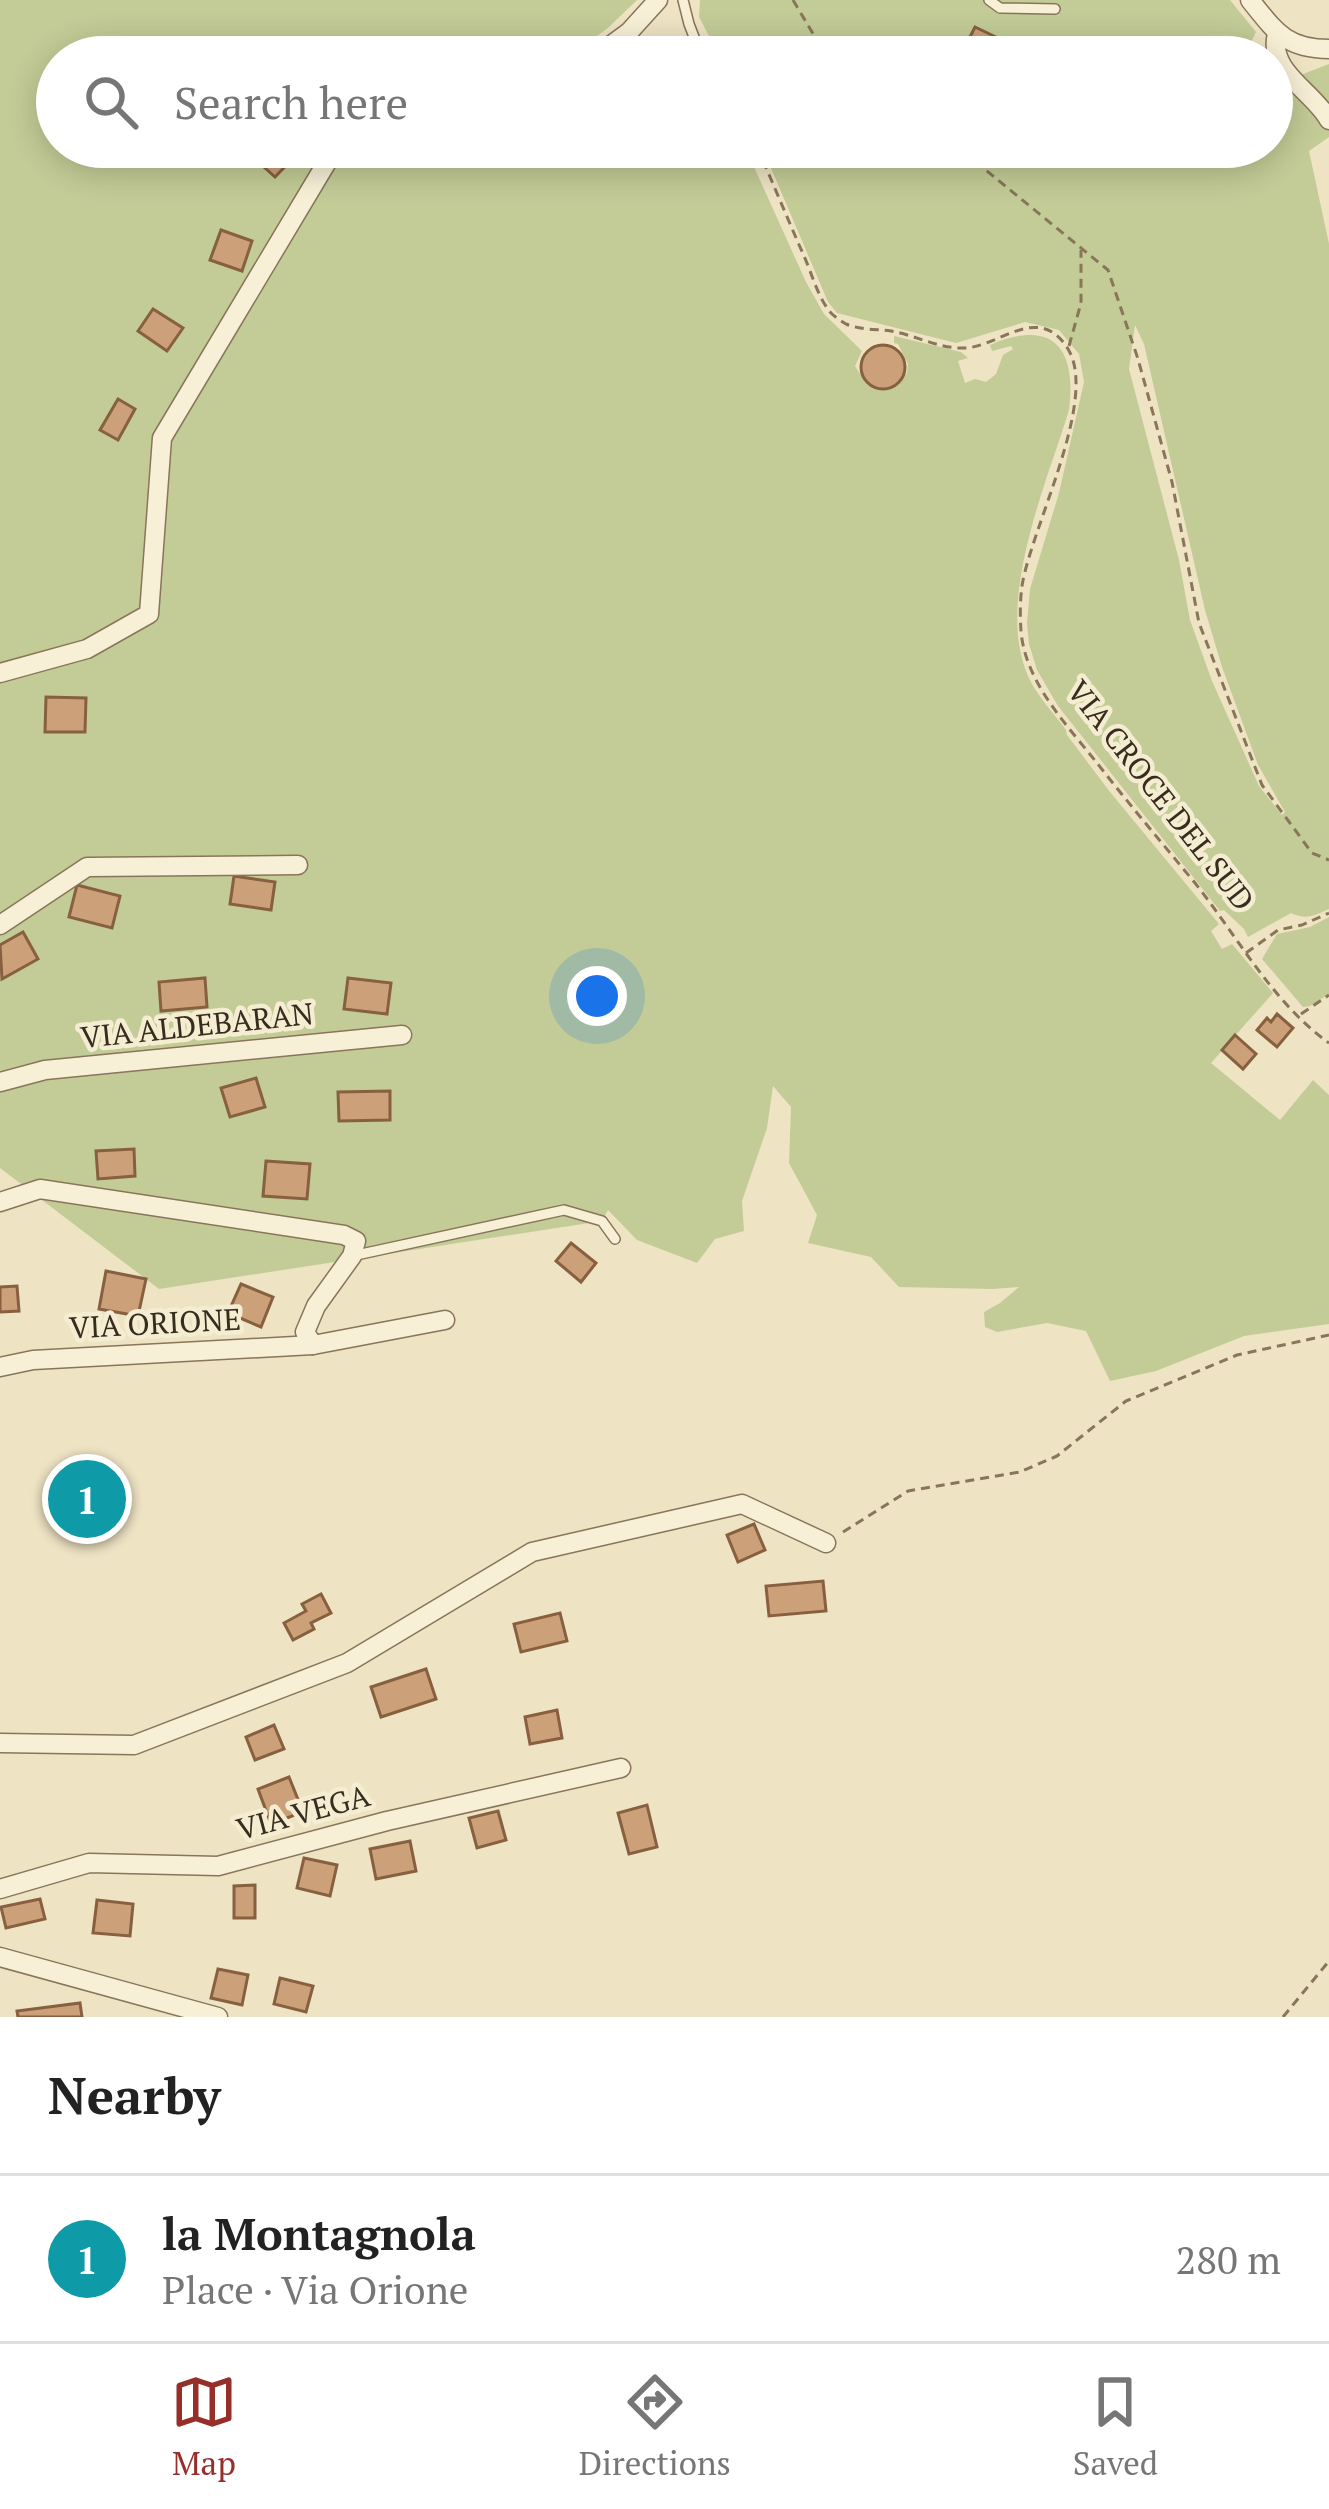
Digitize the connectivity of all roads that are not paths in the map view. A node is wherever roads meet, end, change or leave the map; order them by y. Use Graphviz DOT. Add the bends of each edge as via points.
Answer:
graph roads {
  1 [pos="658,0"];
  2 [pos="683,0"];
  3 [pos="989,0"];
  4 [pos="1250,0"];
  5 [pos="1054,9"];
  6 [pos="1277,34"];
  7 [pos="624,36"];
  8 [pos="693,36"];
  9 [pos="1280,36"];
  10 [pos="1293,44"];
  11 [pos="1329,49"];
  12 [pos="1293,79"];
  13 [pos="1329,120"];
  14 [pos="323,168"];
  15 [pos="0,673"];
  16 [pos="298,865"];
  17 [pos="0,925"];
  18 [pos="402,1035"];
  19 [pos="0,1082"];
  20 [pos="0,1202"];
  21 [pos="615,1239"];
  22 [pos="352,1256"];
  23 [pos="445,1320"];
  24 [pos="313,1345"];
  25 [pos="0,1366"];
  26 [pos="826,1543"];
  27 [pos="0,1742"];
  28 [pos="621,1768"];
  29 [pos="0,1889"];
  30 [pos="0,1957"];
  31 [pos="218,2017"];
  1 -- 7 [label="street"];
  2 -- 8 [label="lane"];
  3 -- 5 [label="lane" via="1000,8"];
  4 -- 6 [label="street"];
  6 -- 9 [label="street"];
  10 -- 11 [label="street"];
  12 -- 13 [label="street"];
  14 -- 15 [label="street" via="162,438 149,614 87,649"];
  16 -- 17 [label="street" via="87,867"];
  18 -- 19 [label="street, VIA ALDEBARAN" via="45,1070"];
  20 -- 22 [label="street" via="40,1189 344,1235 356,1241"];
  21 -- 22 [label="lane" via="602,1221 564,1210"];
  22 -- 24 [label="street" via="316,1306 305,1332"];
  23 -- 24 [label="street, VIA ORIONE"];
  24 -- 25 [label="street, VIA ORIONE"];
  26 -- 27 [label="street" via="742,1504 532,1552 347,1663 134,1745"];
  28 -- 29 [label="street, VIA VEGA" via="218,1866 88,1863"];
  30 -- 31 [label="street"];
}
